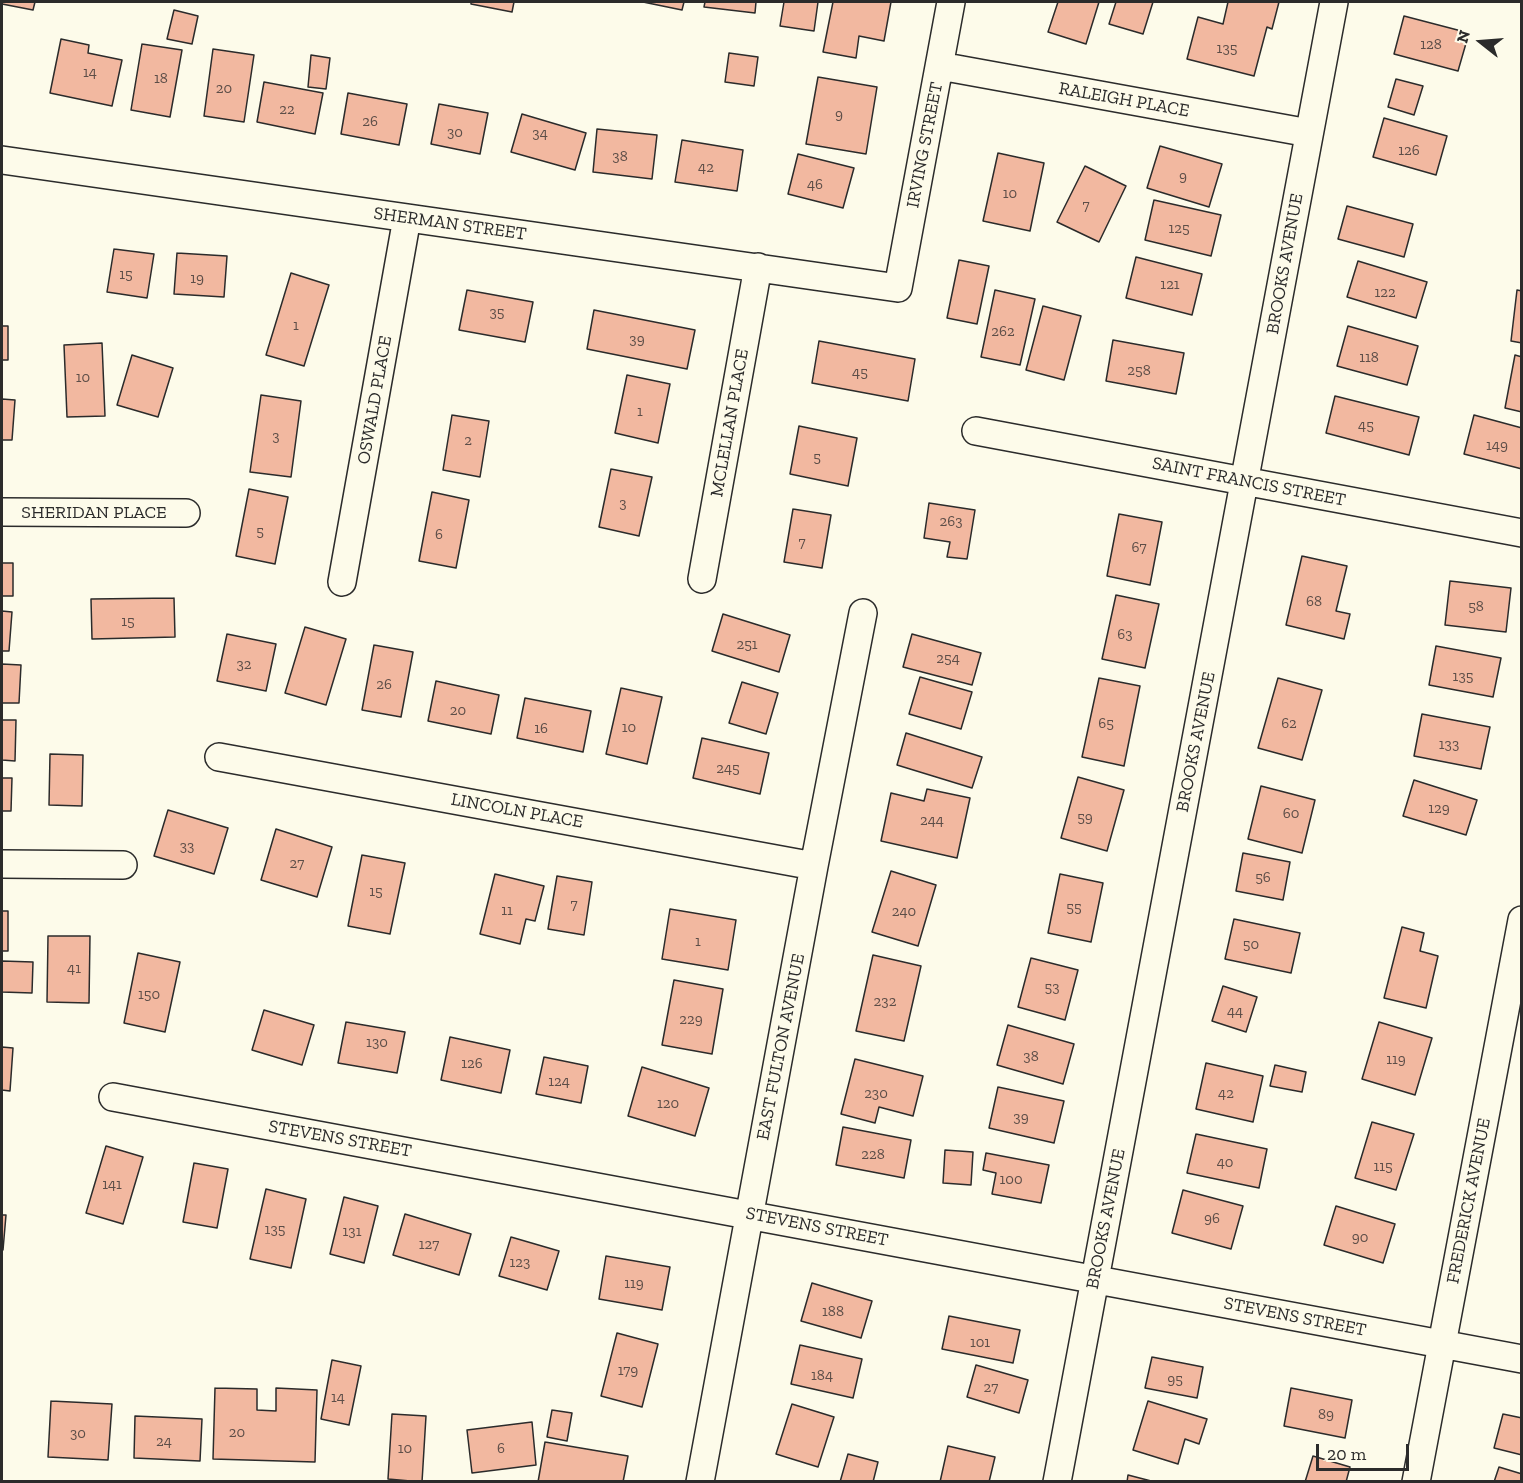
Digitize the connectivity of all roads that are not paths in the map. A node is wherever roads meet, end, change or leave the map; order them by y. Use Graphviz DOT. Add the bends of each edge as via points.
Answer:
graph roads {
  1 [pos="951,2"];
  2 [pos="1334,2"];
  3 [pos="940,66"];
  4 [pos="1309,134"];
  5 [pos="2,160"];
  6 [pos="407,218"];
  7 [pos="758,267"];
  8 [pos="898,288"];
  9 [pos="976,431"];
  10 [pos="1245,481"];
  11 [pos="2,512"];
  12 [pos="186,513"];
  13 [pos="1521,533"];
  14 [pos="702,579"];
  15 [pos="342,582"];
  16 [pos="863,613"];
  17 [pos="219,757"];
  18 [pos="2,864"];
  19 [pos="123,865"];
  20 [pos="814,866"];
  21 [pos="1521,920"];
  22 [pos="113,1097"];
  23 [pos="749,1215"];
  24 [pos="1095,1279"];
  25 [pos="1442,1344"];
  26 [pos="1521,1359"];
  27 [pos="700,1482"];
  28 [pos="1057,1482"];
  29 [pos="1416,1482"];
  1 -- 3 [label="street, IRVING STREET"];
  2 -- 4 [label="street, BROOKS AVENUE"];
  3 -- 4 [label="street, RALEIGH PLACE"];
  3 -- 8 [label="street, IRVING STREET"];
  4 -- 10 [label="street, BROOKS AVENUE"];
  5 -- 6 [label="street, SHERMAN STREET"];
  6 -- 7 [label="street, SHERMAN STREET"];
  6 -- 15 [label="street, OSWALD PLACE"];
  7 -- 8 [label="street, SHERMAN STREET"];
  7 -- 14 [label="street, MCLELLAN PLACE"];
  9 -- 10 [label="street, SAINT FRANCIS STREET"];
  10 -- 13 [label="street, SAINT FRANCIS STREET"];
  10 -- 24 [label="street, BROOKS AVENUE"];
  11 -- 12 [label="street, SHERIDAN PLACE"];
  16 -- 20 [label="street, EAST FULTON AVENUE"];
  17 -- 20 [label="street, LINCOLN PLACE"];
  18 -- 19 [label="street"];
  20 -- 23 [label="street, EAST FULTON AVENUE"];
  21 -- 25 [label="street, FREDERICK AVENUE"];
  22 -- 23 [label="street, STEVENS STREET"];
  23 -- 24 [label="street, STEVENS STREET"];
  23 -- 27 [label="street, EAST FULTON AVENUE"];
  24 -- 25 [label="street, STEVENS STREET"];
  24 -- 28 [label="street, BROOKS AVENUE"];
  25 -- 26 [label="street, STEVENS STREET"];
  25 -- 29 [label="street, FREDERICK AVENUE"];
}
